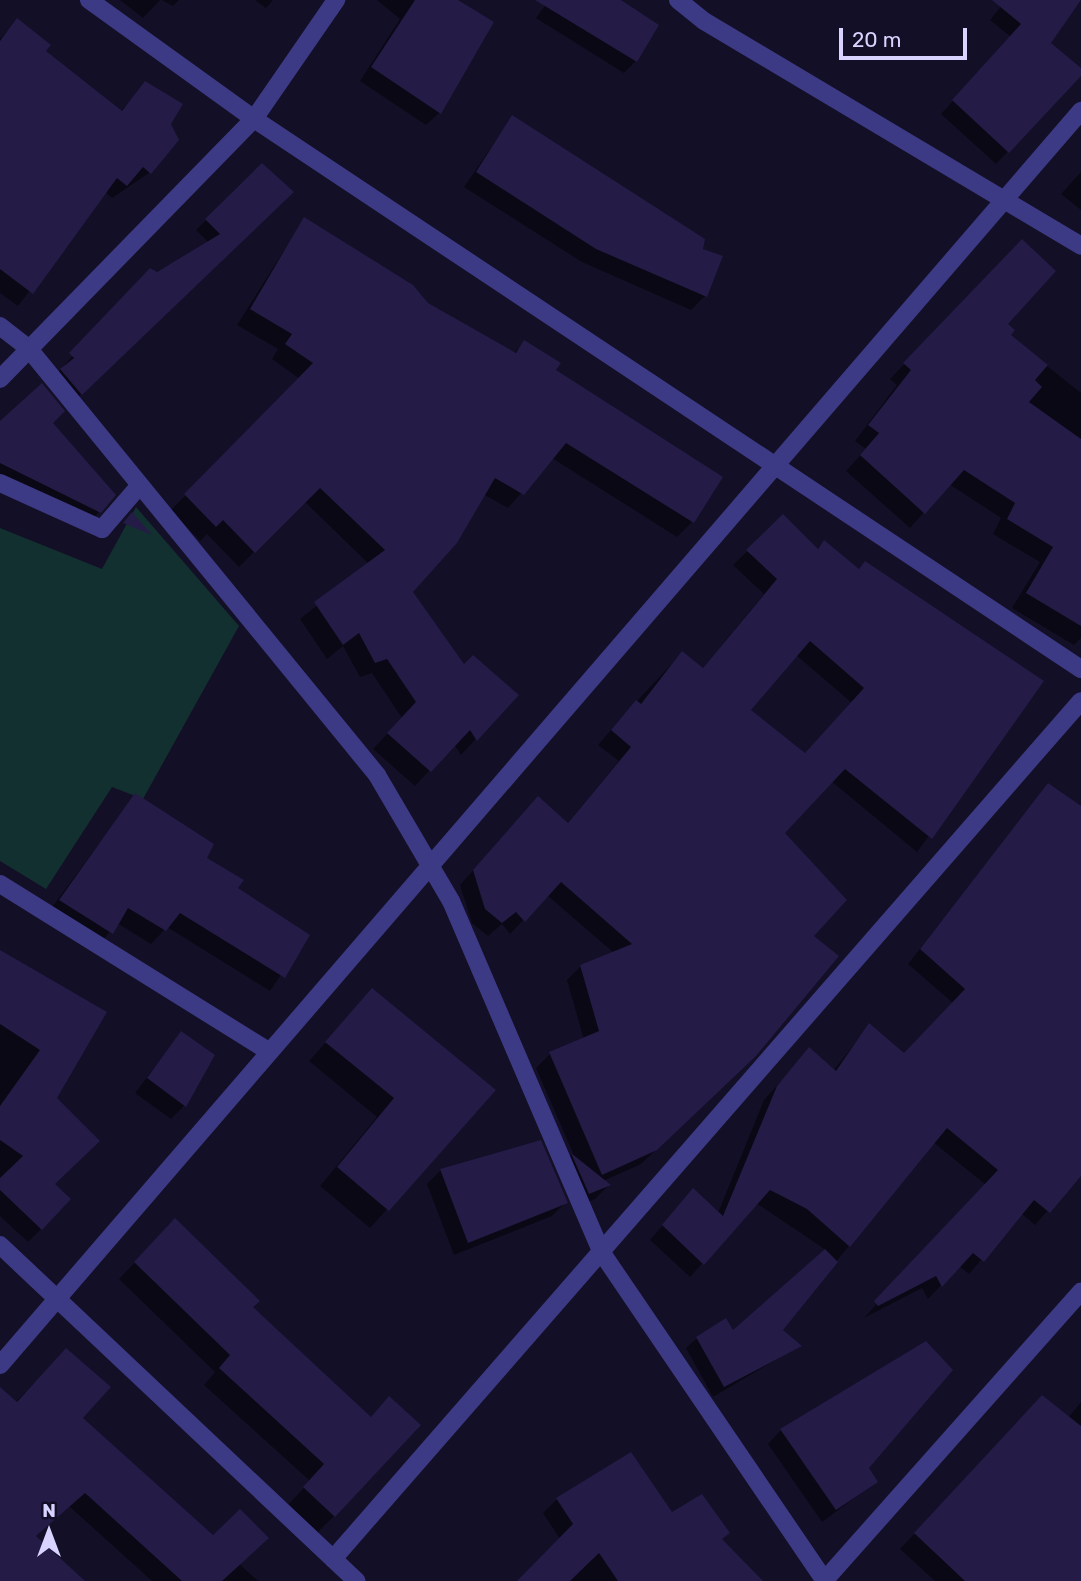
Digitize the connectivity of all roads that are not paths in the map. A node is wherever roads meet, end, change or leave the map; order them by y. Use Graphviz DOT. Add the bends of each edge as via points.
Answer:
graph roads {
  1 [pos="89,0"];
  2 [pos="336,0"];
  3 [pos="678,0"];
  4 [pos="1081,111"];
  5 [pos="254,119"];
  6 [pos="1004,198"];
  7 [pos="1081,246"];
  8 [pos="0,326"];
  9 [pos="29,349"];
  10 [pos="0,379"];
  11 [pos="774,467"];
  12 [pos="0,483"];
  13 [pos="140,485"];
  14 [pos="1081,669"];
  15 [pos="1081,701"];
  16 [pos="435,867"];
  17 [pos="0,884"];
  18 [pos="268,1051"];
  19 [pos="0,1245"];
  20 [pos="602,1253"];
  21 [pos="1081,1292"];
  22 [pos="58,1301"];
  23 [pos="0,1365"];
  24 [pos="334,1559"];
  25 [pos="356,1581"];
  26 [pos="824,1581"];
  1 -- 5 [label="street"];
  2 -- 5 [label="street"];
  3 -- 6 [label="street" via="704,21"];
  4 -- 6 [label="street"];
  5 -- 9 [label="street"];
  5 -- 11 [label="street"];
  6 -- 7 [label="street"];
  6 -- 11 [label="street"];
  8 -- 9 [label="street"];
  9 -- 10 [label="street"];
  9 -- 13 [label="street"];
  11 -- 14 [label="street"];
  11 -- 16 [label="street"];
  12 -- 13 [label="street" via="102,529"];
  13 -- 16 [label="street" via="377,775"];
  15 -- 20 [label="street"];
  16 -- 18 [label="street"];
  16 -- 20 [label="street"];
  17 -- 18 [label="street"];
  18 -- 22 [label="street"];
  19 -- 22 [label="street"];
  20 -- 24 [label="street"];
  20 -- 26 [label="street"];
  21 -- 26 [label="street"];
  22 -- 23 [label="street"];
  22 -- 24 [label="street"];
  24 -- 25 [label="street"];
}
